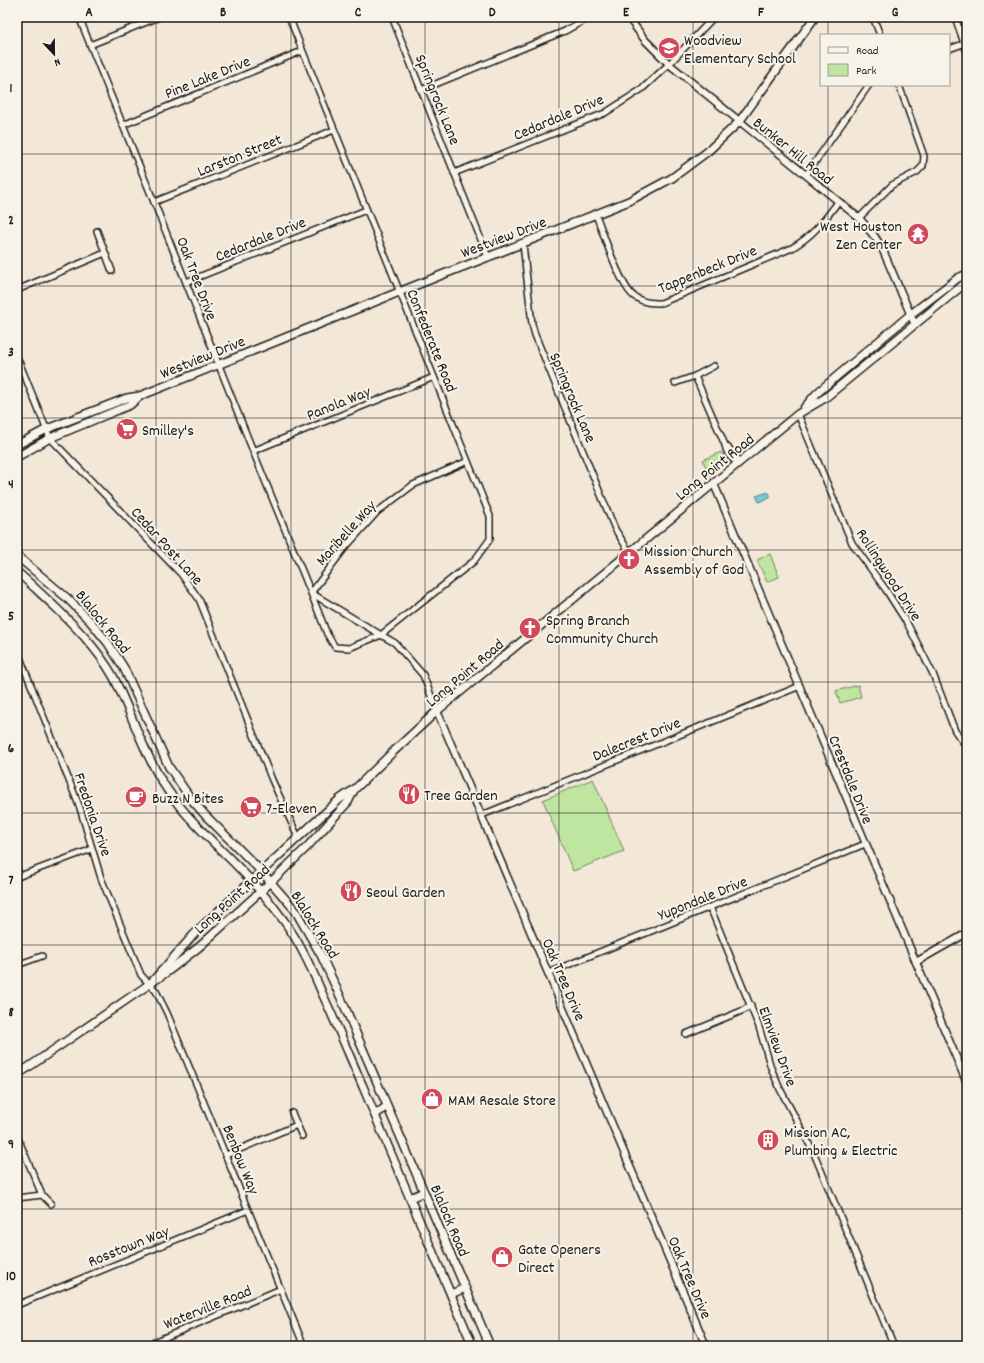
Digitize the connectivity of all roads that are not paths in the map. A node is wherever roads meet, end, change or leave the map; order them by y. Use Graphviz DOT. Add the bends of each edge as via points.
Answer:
graph roads {
  1 [pos="79,17"];
  2 [pos="159,17"];
  3 [pos="289,17"];
  4 [pos="392,17"];
  5 [pos="590,17"];
  6 [pos="628,17"];
  7 [pos="714,17"];
  8 [pos="815,17"];
  9 [pos="873,17"];
  10 [pos="955,17"];
  11 [pos="880,34"];
  12 [pos="965,43"];
  13 [pos="90,45"];
  14 [pos="950,49"];
  15 [pos="302,51"];
  16 [pos="967,52"];
  17 [pos="669,64"];
  18 [pos="868,86"];
  19 [pos="899,86"];
  20 [pos="421,90"];
  21 [pos="739,122"];
  22 [pos="122,125"];
  23 [pos="334,130"];
  24 [pos="454,173"];
  25 [pos="806,175"];
  26 [pos="154,202"];
  27 [pos="838,202"];
  28 [pos="366,210"];
  29 [pos="596,215"];
  30 [pos="859,218"];
  31 [pos="97,231"];
  32 [pos="523,244"];
  33 [pos="105,253"];
  34 [pos="488,257"];
  35 [pos="112,270"];
  36 [pos="967,274"];
  37 [pos="967,281"];
  38 [pos="186,282"];
  39 [pos="17,290"];
  40 [pos="400,291"];
  41 [pos="911,314"];
  42 [pos="916,325"];
  43 [pos="17,356"];
  44 [pos="218,364"];
  45 [pos="714,366"];
  46 [pos="695,376"];
  47 [pos="434,377"];
  48 [pos="675,383"];
  49 [pos="140,396"];
  50 [pos="798,414"];
  51 [pos="46,429"];
  52 [pos="50,438"];
  53 [pos="17,445"];
  54 [pos="252,451"];
  55 [pos="17,457"];
  56 [pos="468,461"];
  57 [pos="739,463"];
  58 [pos="714,484"];
  59 [pos="630,553"];
  60 [pos="17,556"];
  61 [pos="35,570"];
  62 [pos="17,572"];
  63 [pos="25,579"];
  64 [pos="311,593"];
  65 [pos="90,621"];
  66 [pos="80,631"];
  67 [pos="381,635"];
  68 [pos="17,650"];
  69 [pos="800,686"];
  70 [pos="437,711"];
  71 [pos="148,720"];
  72 [pos="135,725"];
  73 [pos="967,743"];
  74 [pos="355,789"];
  75 [pos="191,799"];
  76 [pos="181,809"];
  77 [pos="482,815"];
  78 [pos="298,837"];
  79 [pos="865,844"];
  80 [pos="92,849"];
  81 [pos="17,868"];
  82 [pos="262,871"];
  83 [pos="18,877"];
  84 [pos="251,881"];
  85 [pos="271,882"];
  86 [pos="260,891"];
  87 [pos="710,907"];
  88 [pos="967,933"];
  89 [pos="42,956"];
  90 [pos="916,962"];
  91 [pos="17,965"];
  92 [pos="327,967"];
  93 [pos="313,973"];
  94 [pos="548,973"];
  95 [pos="150,984"];
  96 [pos="750,1006"];
  97 [pos="686,1034"];
  98 [pos="357,1035"];
  99 [pos="343,1041"];
  100 [pos="17,1075"];
  101 [pos="967,1083"];
  102 [pos="387,1106"];
  103 [pos="292,1113"];
  104 [pos="375,1115"];
  105 [pos="297,1125"];
  106 [pos="17,1136"];
  107 [pos="302,1136"];
  108 [pos="226,1155"];
  109 [pos="424,1192"];
  110 [pos="42,1195"];
  111 [pos="17,1198"];
  112 [pos="410,1198"];
  113 [pos="51,1204"];
  114 [pos="248,1210"];
  115 [pos="465,1288"];
  116 [pos="281,1289"];
  117 [pos="451,1294"];
  118 [pos="17,1305"];
  119 [pos="144,1346"];
  120 [pos="304,1346"];
  121 [pos="473,1346"];
  122 [pos="490,1346"];
  123 [pos="706,1346"];
  124 [pos="894,1346"];
  1 -- 13 [label="street, Oak Tree Drive"];
  2 -- 13 [label="street"];
  3 -- 15 [label="street, Confederate Road"];
  4 -- 20 [label="street, Springrock Lane"];
  5 -- 20 [label="street" via="565,31"];
  6 -- 17 [label="street, Bunker Hill Road" via="645,40"];
  7 -- 17 [label="street, Cedardale Drive"];
  8 -- 21 [label="main road, Westview Drive"];
  9 -- 11 [label="street"];
  10 -- 12 [label="street"];
  12 -- 14 [label="street"];
  12 -- 16 [label="street"];
  13 -- 22 [label="street, Oak Tree Drive"];
  15 -- 22 [label="street, Pine Lake Drive"];
  15 -- 23 [label="street, Confederate Road"];
  17 -- 21 [label="street, Bunker Hill Road"];
  17 -- 24 [label="street, Cedardale Drive" via="642,89 604,113"];
  18 -- 25 [label="street"];
  19 -- 30 [label="street" via="924,156 923,166 892,185"];
  20 -- 24 [label="street, Springrock Lane"];
  21 -- 25 [label="street, Bunker Hill Road"];
  21 -- 29 [label="main road, Westview Drive" via="707,152 672,178"];
  22 -- 26 [label="street, Oak Tree Drive"];
  23 -- 26 [label="street, Larston Street"];
  23 -- 28 [label="street, Confederate Road"];
  24 -- 34 [label="street, Springrock Lane"];
  25 -- 27 [label="street, Bunker Hill Road"];
  26 -- 38 [label="street, Oak Tree Drive"];
  27 -- 29 [label="street, Tappenbeck Drive" via="806,240 792,248 661,303 647,304 633,297 624,284"];
  27 -- 30 [label="street, Bunker Hill Road"];
  28 -- 38 [label="street, Cedardale Drive"];
  28 -- 40 [label="street, Confederate Road"];
  29 -- 32 [label="main road, Westview Drive"];
  30 -- 41 [label="street, Bunker Hill Road" via="882,248"];
  31 -- 33 [label="street"];
  32 -- 34 [label="main road, Westview Drive"];
  32 -- 59 [label="street, Springrock Lane" via="535,335 615,529"];
  33 -- 35 [label="street"];
  33 -- 39 [label="street"];
  34 -- 40 [label="main road, Westview Drive"];
  36 -- 41 [label="main road, Long Point Road"];
  37 -- 42 [label="main road, Long Point Road"];
  38 -- 44 [label="street, Oak Tree Drive"];
  40 -- 44 [label="main road, Westview Drive"];
  40 -- 47 [label="street, Confederate Road"];
  41 -- 42 [label="street, Bunker Hill Road"];
  41 -- 50 [label="main road, Long Point Road" via="818,393"];
  42 -- 50 [label="main road, Long Point Road" via="825,398"];
  43 -- 51 [label="street, Cedar Post Lane"];
  44 -- 49 [label="main road, Westview Drive"];
  44 -- 54 [label="street, Oak Tree Drive"];
  45 -- 46 [label="street"];
  46 -- 48 [label="street"];
  46 -- 57 [label="street" via="726,452 732,460"];
  47 -- 54 [label="street, Panola Way"];
  47 -- 56 [label="street, Confederate Road"];
  49 -- 51 [label="main road, Westview Drive" via="127,398"];
  49 -- 52 [label="main road, Westview Drive" via="130,405"];
  50 -- 57 [label="main road, Long Point Road"];
  50 -- 73 [label="street, Rollingwood Drive" via="852,543 907,623 933,674 955,731 963,742"];
  51 -- 52 [label="street, Cedar Post Lane"];
  51 -- 53 [label="main road, Westview Drive"];
  52 -- 55 [label="main road, Westview Drive"];
  52 -- 78 [label="street, Cedar Post Lane" via="181,574 199,599 272,780"];
  54 -- 64 [label="street, Oak Tree Drive"];
  56 -- 64 [label="street, Maribelle Way" via="413,485 377,512 344,549"];
  56 -- 67 [label="street, Confederate Road" via="490,516 490,539 474,561"];
  57 -- 58 [label="main road, Long Point Road"];
  58 -- 59 [label="main road, Long Point Road"];
  58 -- 69 [label="street, Crestdale Drive"];
  59 -- 70 [label="main road, Long Point Road"];
  60 -- 61 [label="main road, Blalock Road"];
  61 -- 63 [label="main road"];
  61 -- 65 [label="main road, Blalock Road"];
  62 -- 63 [label="main road, Blalock Road"];
  63 -- 66 [label="main road, Blalock Road"];
  64 -- 67 [label="street, Oak Tree Drive"];
  64 -- 67 [label="street, Oak Tree Drive" via="327,634 335,647 349,648"];
  65 -- 66 [label="main road"];
  65 -- 71 [label="main road, Blalock Road" via="124,668"];
  66 -- 72 [label="main road, Blalock Road" via="112,675"];
  67 -- 70 [label="street, Oak Tree Drive" via="395,643 423,675"];
  68 -- 80 [label="street, Fredonia Drive" via="80,808"];
  69 -- 77 [label="street, Dalecrest Drive"];
  69 -- 79 [label="street, Crestdale Drive"];
  70 -- 74 [label="main road, Long Point Road"];
  70 -- 77 [label="street, Oak Tree Drive"];
  71 -- 72 [label="main road"];
  71 -- 75 [label="main road, Blalock Road" via="169,767"];
  72 -- 76 [label="main road, Blalock Road" via="156,772"];
  74 -- 78 [label="main road, Long Point Road"];
  74 -- 85 [label="main road, Long Point Road" via="348,802"];
  75 -- 76 [label="main road"];
  75 -- 82 [label="main road, Blalock Road"];
  76 -- 84 [label="main road, Blalock Road"];
  77 -- 94 [label="street, Oak Tree Drive"];
  78 -- 82 [label="main road, Long Point Road"];
  79 -- 87 [label="street, Yupondale Drive"];
  79 -- 90 [label="street, Crestdale Drive"];
  80 -- 83 [label="street"];
  80 -- 95 [label="street, Fredonia Drive" via="101,878 141,975"];
  81 -- 83 [label="street"];
  82 -- 84 [label="main road, Long Point Road"];
  82 -- 85 [label="main road, Blalock Road"];
  84 -- 86 [label="main road, Blalock Road"];
  84 -- 95 [label="main road, Long Point Road" via="197,931"];
  85 -- 86 [label="main road, Long Point Road"];
  85 -- 92 [label="main road, Blalock Road" via="295,910"];
  86 -- 93 [label="main road, Blalock Road" via="295,937"];
  86 -- 95 [label="main road, Long Point Road" via="199,947"];
  87 -- 94 [label="street, Yupondale Drive"];
  87 -- 96 [label="street, Elmview Drive"];
  88 -- 90 [label="street"];
  89 -- 91 [label="street"];
  90 -- 101 [label="street, Crestdale Drive"];
  92 -- 93 [label="main road"];
  92 -- 98 [label="main road, Blalock Road"];
  93 -- 99 [label="main road, Blalock Road"];
  94 -- 123 [label="street, Oak Tree Drive"];
  95 -- 100 [label="main road, Long Point Road"];
  95 -- 108 [label="street, Benbow Way" via="167,1013"];
  96 -- 97 [label="street"];
  96 -- 124 [label="street, Elmview Drive" via="771,1068 813,1151"];
  98 -- 99 [label="main road"];
  98 -- 102 [label="main road, Blalock Road"];
  99 -- 104 [label="main road, Blalock Road"];
  102 -- 104 [label="main road"];
  102 -- 109 [label="main road, Blalock Road"];
  103 -- 105 [label="street"];
  104 -- 112 [label="main road, Blalock Road"];
  105 -- 107 [label="street"];
  105 -- 108 [label="street"];
  106 -- 110 [label="street"];
  108 -- 114 [label="street, Benbow Way"];
  109 -- 112 [label="main road"];
  109 -- 115 [label="main road, Blalock Road"];
  110 -- 111 [label="street"];
  110 -- 113 [label="street"];
  112 -- 117 [label="main road, Blalock Road"];
  114 -- 116 [label="street, Benbow Way"];
  114 -- 118 [label="street, Rosstown Way"];
  115 -- 117 [label="main road"];
  115 -- 122 [label="main road, Blalock Road"];
  116 -- 119 [label="street, Waterville Road"];
  116 -- 120 [label="street, Benbow Way"];
  117 -- 121 [label="main road, Blalock Road"];
}
